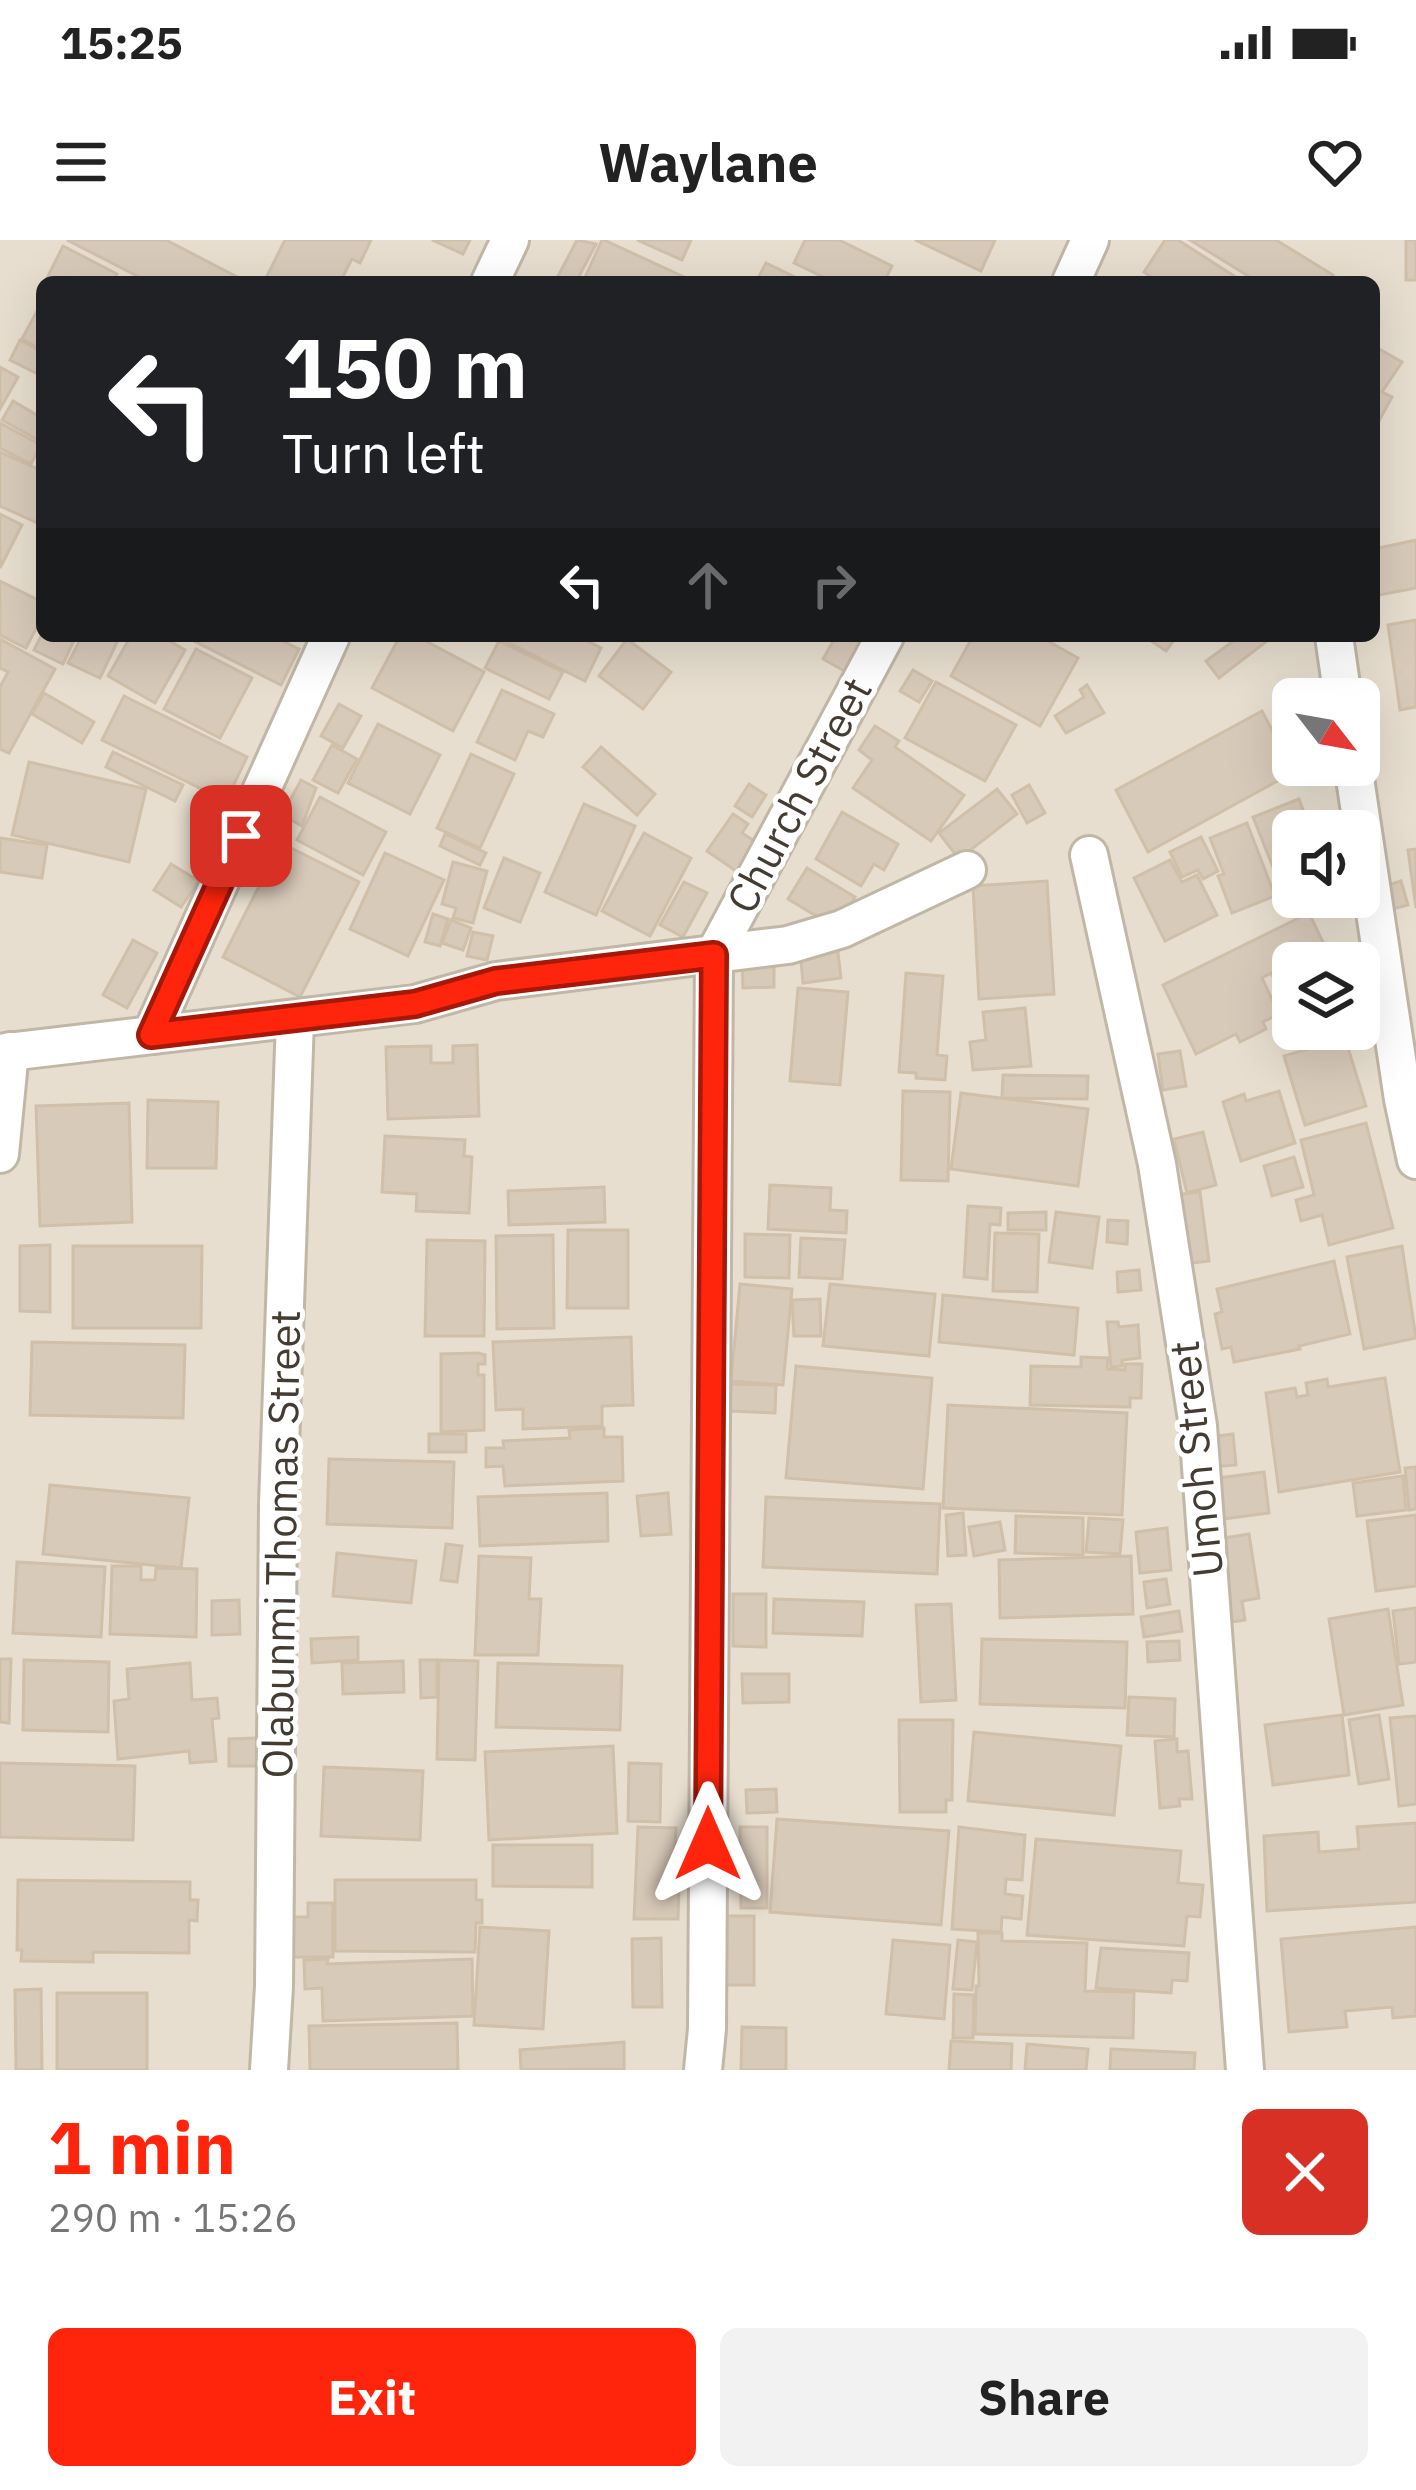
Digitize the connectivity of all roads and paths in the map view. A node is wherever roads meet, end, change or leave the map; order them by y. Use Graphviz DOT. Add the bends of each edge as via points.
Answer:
graph roads {
  1 [pos="510,240"];
  2 [pos="1090,240"];
  3 [pos="493,276"];
  4 [pos="1074,276"];
  5 [pos="328,642"];
  6 [pos="882,642"];
  7 [pos="1335,642"];
  8 [pos="1340,678"];
  9 [pos="1356,786"];
  10 [pos="1089,855"];
  11 [pos="967,870"];
  12 [pos="714,955"];
  13 [pos="296,1019"];
  14 [pos="151,1035"];
  15 [pos="5,1052"];
  16 [pos="0,1154"];
  17 [pos="1416,1160"];
  18 [pos="269,2070"];
  19 [pos="703,2070"];
  20 [pos="1245,2070"];
  1 -- 3 [label="street"];
  2 -- 4 [label="street"];
  5 -- 14 [label="street"];
  6 -- 12 [label="street, Church Street"];
  7 -- 8 [label="street"];
  9 -- 17 [label="street"];
  10 -- 20 [label="street, Umoh Street" via="1157,1165 1198,1426"];
  11 -- 12 [label="street" via="842,929"];
  12 -- 13 [label="street" via="496,981 415,1004"];
  12 -- 19 [label="street"];
  13 -- 14 [label="street"];
  13 -- 18 [label="street, Olabunmi Thomas Street"];
  14 -- 15 [label="street"];
  15 -- 16 [label="street"];
}
